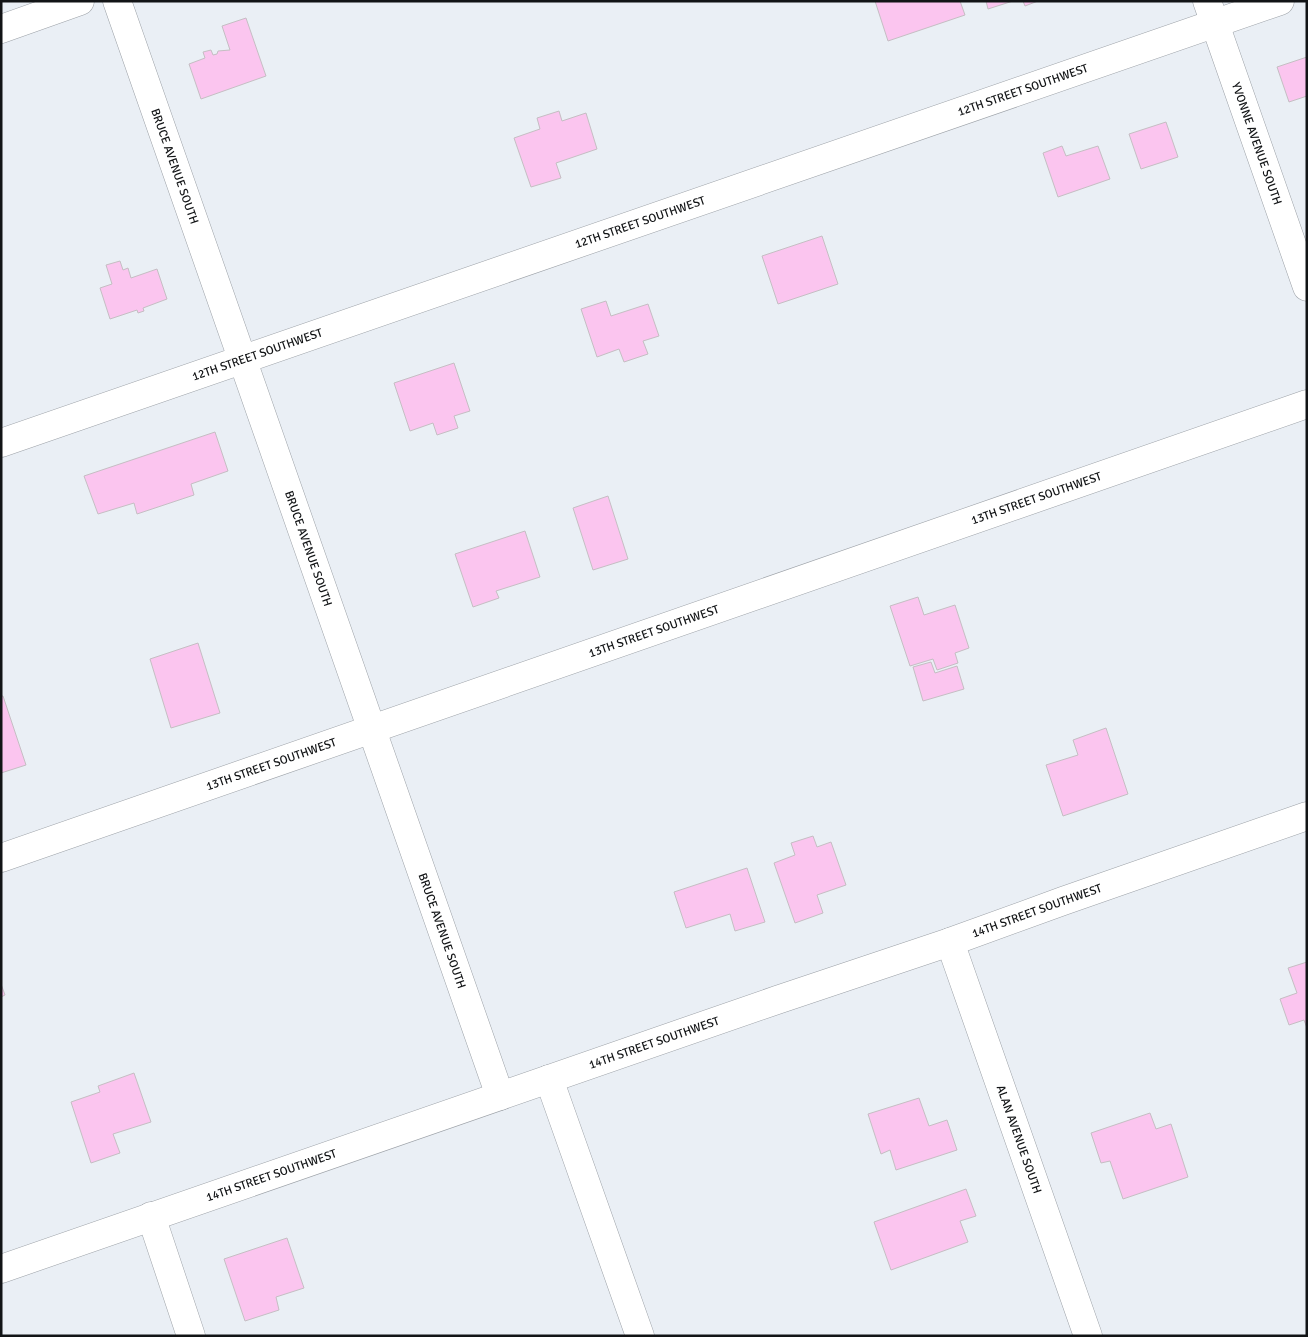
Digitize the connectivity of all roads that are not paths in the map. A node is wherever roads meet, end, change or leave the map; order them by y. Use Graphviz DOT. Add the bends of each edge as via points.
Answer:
graph roads {
  1 [pos="80,1"];
  2 [pos="117,1"];
  3 [pos="1280,1"];
  4 [pos="1211,12"];
  5 [pos="1,28"];
  6 [pos="1307,287"];
  7 [pos="243,359"];
  8 [pos="1307,404"];
  9 [pos="1,444"];
  10 [pos="372,729"];
  11 [pos="1307,816"];
  12 [pos="1,858"];
  13 [pos="950,942"];
  14 [pos="549,1079"];
  15 [pos="500,1096"];
  16 [pos="151,1216"];
  17 [pos="1,1268"];
  18 [pos="191,1336"];
  19 [pos="640,1336"];
  20 [pos="1088,1336"];
  1 -- 5 [label="street"];
  2 -- 7 [label="street, BRUCE AVENUE SOUTH"];
  3 -- 4 [label="street, 12TH STREET SOUTHWEST"];
  4 -- 6 [label="street, YVONNE AVENUE SOUTH"];
  4 -- 7 [label="street, 12TH STREET SOUTHWEST"];
  7 -- 9 [label="street, 12TH STREET SOUTHWEST"];
  7 -- 10 [label="street, BRUCE AVENUE SOUTH"];
  8 -- 10 [label="street, 13TH STREET SOUTHWEST"];
  10 -- 12 [label="street, 13TH STREET SOUTHWEST"];
  10 -- 15 [label="street, BRUCE AVENUE SOUTH"];
  11 -- 13 [label="street, 14TH STREET SOUTHWEST"];
  13 -- 14 [label="street, 14TH STREET SOUTHWEST"];
  13 -- 20 [label="street, ALAN AVENUE SOUTH"];
  14 -- 15 [label="street, 14TH STREET SOUTHWEST"];
  14 -- 19 [label="street"];
  15 -- 16 [label="street, 14TH STREET SOUTHWEST"];
  16 -- 17 [label="street, 14TH STREET SOUTHWEST"];
  16 -- 18 [label="street"];
}
